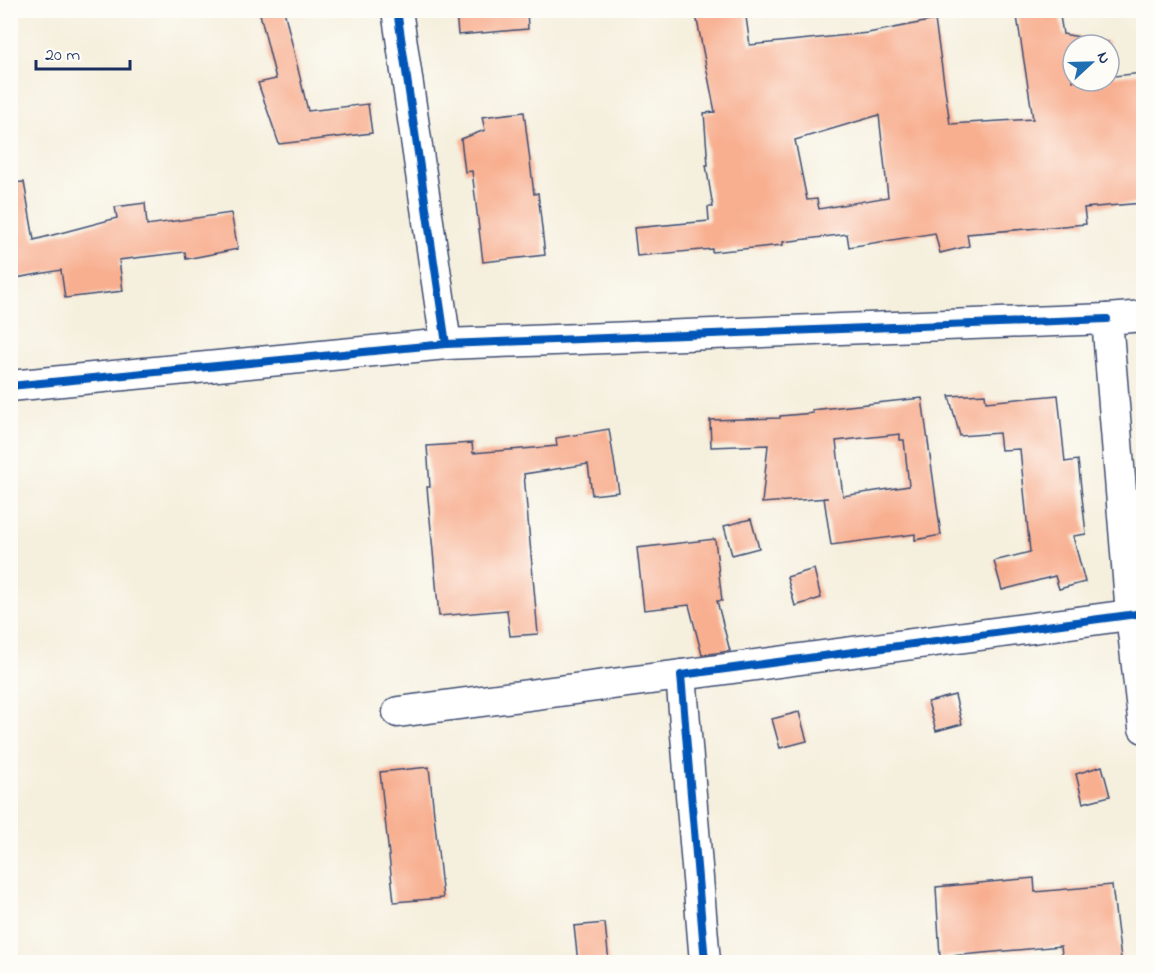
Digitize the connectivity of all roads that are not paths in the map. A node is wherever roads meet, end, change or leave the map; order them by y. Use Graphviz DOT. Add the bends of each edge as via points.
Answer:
graph roads {
  1 [pos="397,10"];
  2 [pos="1143,316"];
  3 [pos="1107,320"];
  4 [pos="446,344"];
  5 [pos="10,386"];
  6 [pos="1137,614"];
  7 [pos="681,675"];
  8 [pos="398,712"];
  9 [pos="1143,728"];
  10 [pos="705,963"];
  1 -- 4 [label="street"];
  2 -- 3 [label="street"];
  3 -- 4 [label="street"];
  3 -- 6 [label="street"];
  4 -- 5 [label="street"];
  6 -- 7 [label="street"];
  6 -- 9 [label="street"];
  7 -- 8 [label="street"];
  7 -- 10 [label="street"];
}
